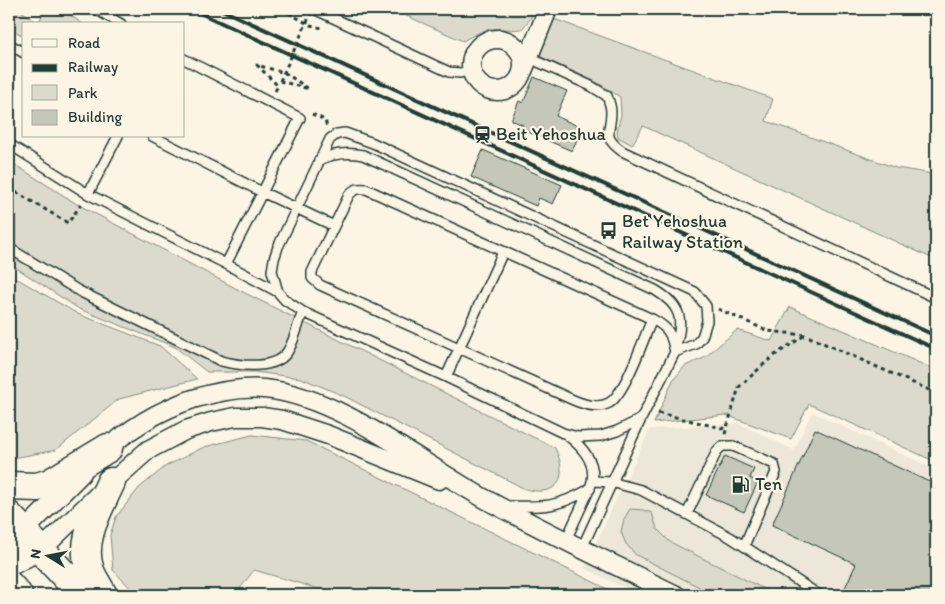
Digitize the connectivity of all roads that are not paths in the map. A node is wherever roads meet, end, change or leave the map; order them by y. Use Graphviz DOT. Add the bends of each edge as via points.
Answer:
graph roads {
  1 [pos="96,9"];
  2 [pos="313,11"];
  3 [pos="546,13"];
  4 [pos="118,22"];
  5 [pos="9,44"];
  6 [pos="22,52"];
  7 [pos="521,57"];
  8 [pos="185,60"];
  9 [pos="471,70"];
  10 [pos="117,138"];
  11 [pos="156,138"];
  12 [pos="9,144"];
  13 [pos="319,160"];
  14 [pos="262,192"];
  15 [pos="88,194"];
  16 [pos="296,208"];
  17 [pos="334,226"];
  18 [pos="9,248"];
  19 [pos="502,252"];
  20 [pos="226,264"];
  21 [pos="278,292"];
  22 [pos="936,298"];
  23 [pos="303,312"];
  24 [pos="652,320"];
  25 [pos="458,349"];
  26 [pos="675,352"];
  27 [pos="446,377"];
  28 [pos="641,419"];
  29 [pos="563,433"];
  30 [pos="108,448"];
  31 [pos="112,482"];
  32 [pos="611,482"];
  33 [pos="592,484"];
  34 [pos="9,486"];
  35 [pos="492,502"];
  36 [pos="687,514"];
  37 [pos="25,533"];
  38 [pos="566,540"];
  39 [pos="744,546"];
  40 [pos="582,548"];
  41 [pos="9,554"];
  42 [pos="9,567"];
  43 [pos="9,585"];
  44 [pos="18,595"];
  45 [pos="83,595"];
  46 [pos="103,595"];
  47 [pos="676,595"];
  48 [pos="819,595"];
  1 -- 4 [label="lane"];
  2 -- 9 [label="lane" via="450,72"];
  3 -- 7 [label="street" via="538,28 526,37"];
  5 -- 6 [label="lane"];
  7 -- 9 [label="street" via="503,39 494,38 478,46 473,53"];
  7 -- 9 [label="street" via="519,79 507,89 491,91 484,88"];
  7 -- 22 [label="lane" via="607,96 611,113 609,137 622,152"];
  8 -- 14 [label="lane" via="300,118"];
  10 -- 15 [label="lane"];
  11 -- 14 [label="lane"];
  12 -- 15 [label="lane"];
  13 -- 16 [label="lane"];
  13 -- 26 [label="lane" via="330,154 363,155 655,290 676,307 681,319"];
  13 -- 26 [label="lane" via="330,139 337,134 344,133 373,143 695,292 706,306 707,322 696,344"];
  14 -- 16 [label="lane"];
  14 -- 20 [label="lane"];
  15 -- 20 [label="lane"];
  16 -- 17 [label="lane"];
  16 -- 21 [label="lane" via="274,259 272,270"];
  17 -- 19 [label="lane" via="353,190 366,189"];
  17 -- 25 [label="lane" via="312,278"];
  18 -- 23 [label="lane" via="79,291 221,361 240,366 262,365 281,359 289,350"];
  19 -- 24 [label="lane"];
  19 -- 25 [label="lane"];
  20 -- 21 [label="lane"];
  21 -- 23 [label="lane"];
  23 -- 27 [label="lane"];
  24 -- 25 [label="lane" via="622,389 604,405 579,403"];
  24 -- 26 [label="lane" via="666,326"];
  25 -- 27 [label="lane"];
  26 -- 28 [label="lane"];
  27 -- 29 [label="lane"];
  28 -- 29 [label="lane" via="601,436 578,437"];
  28 -- 32 [label="lane"];
  29 -- 33 [label="lane" via="580,445 588,457 594,470"];
  30 -- 34 [label="main road" via="37,488"];
  30 -- 35 [label="street" via="132,428 176,405 233,390 264,389 289,394 374,430"];
  30 -- 37 [label="street"];
  31 -- 35 [label="street" via="148,450 186,430 236,417 262,417 328,435"];
  31 -- 37 [label="street"];
  31 -- 46 [label="main road" via="92,524 88,541 90,571"];
  32 -- 33 [label="lane"];
  32 -- 36 [label="lane" via="641,490"];
  32 -- 40 [label="lane"];
  33 -- 35 [label="lane" via="574,498 547,506"];
  33 -- 38 [label="lane"];
  35 -- 38 [label="street"];
  36 -- 39 [label="lane"];
  36 -- 39 [label="lane" via="722,446 733,446 774,464 776,472"];
  37 -- 41 [label="street"];
  37 -- 42 [label="street"];
  37 -- 45 [label="main road"];
  38 -- 40 [label="street"];
  39 -- 48 [label="lane"];
  40 -- 47 [label="street"];
  43 -- 44 [label="main road"];
}
